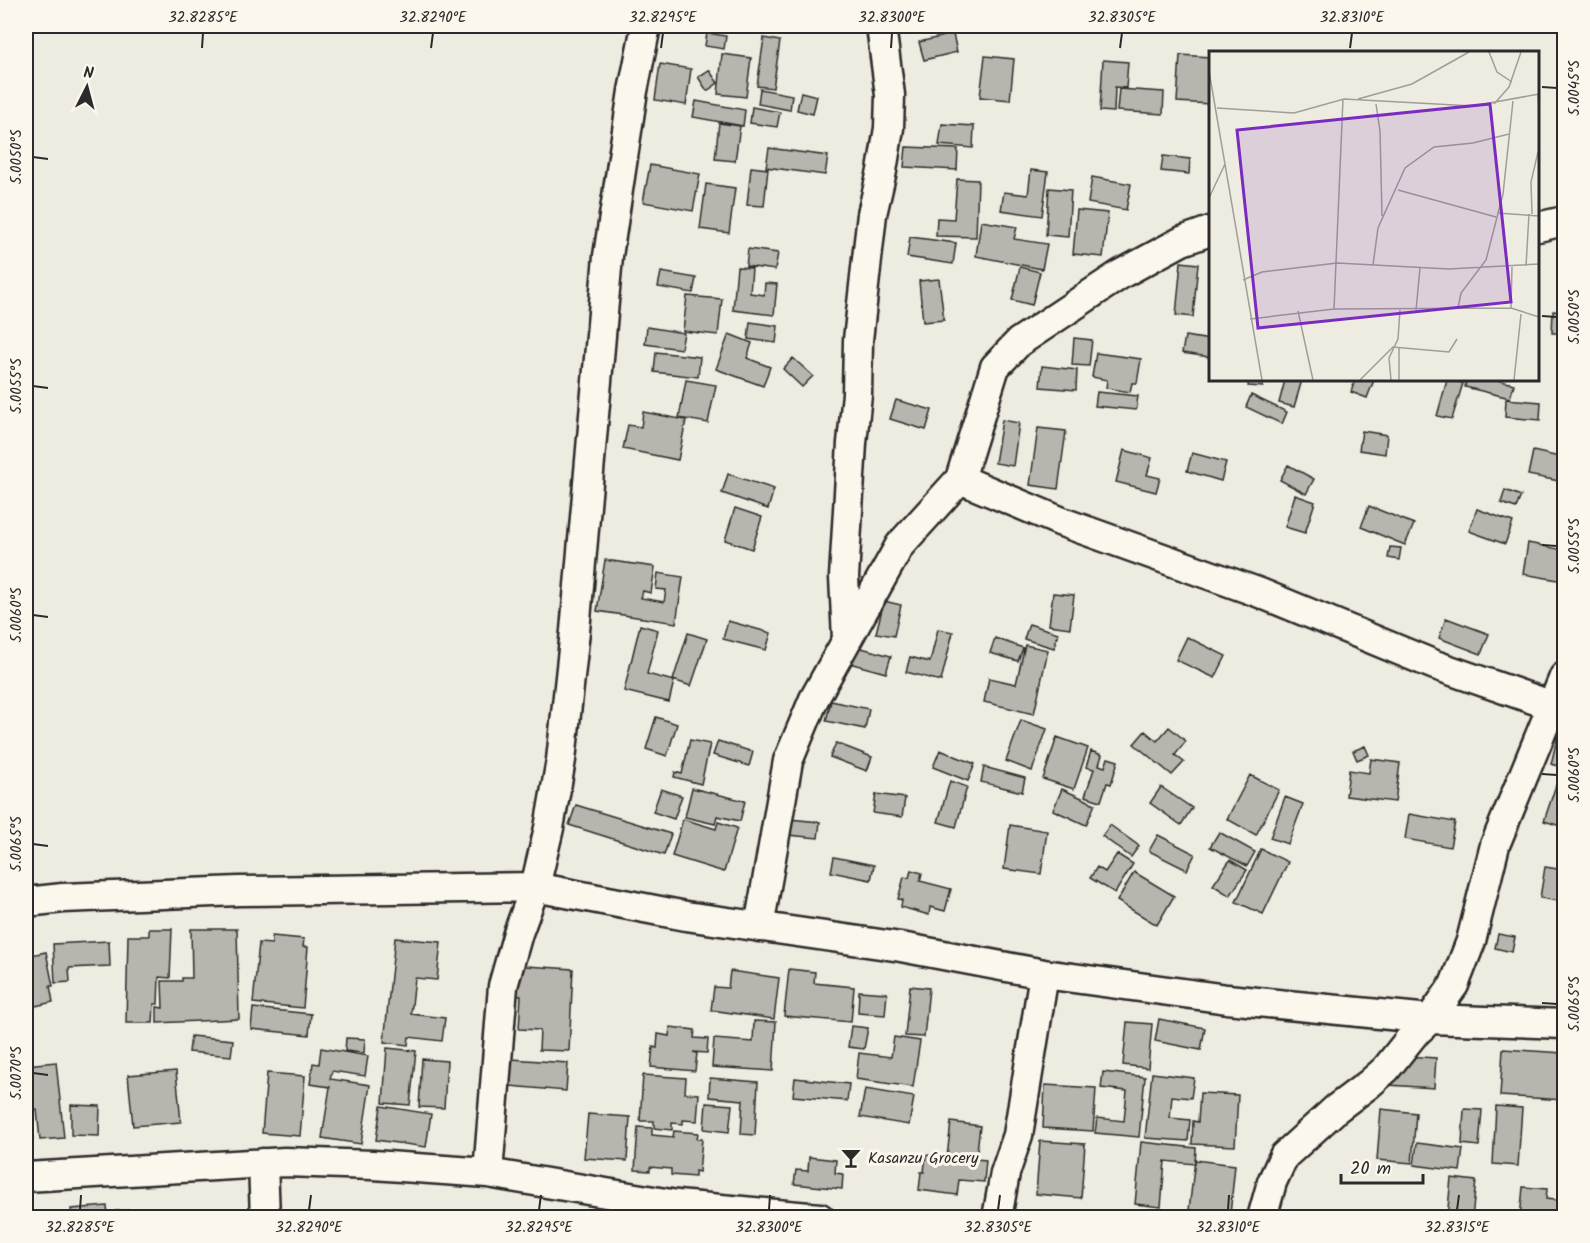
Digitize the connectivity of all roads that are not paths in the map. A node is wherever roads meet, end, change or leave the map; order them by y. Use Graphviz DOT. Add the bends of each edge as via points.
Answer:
graph roads {
  1 [pos="646,26"];
  2 [pos="881,26"];
  3 [pos="1564,221"];
  4 [pos="1539,228"];
  5 [pos="1209,231"];
  6 [pos="960,478"];
  7 [pos="847,639"];
  8 [pos="1561,688"];
  9 [pos="535,887"];
  10 [pos="26,902"];
  11 [pos="759,927"];
  12 [pos="1044,974"];
  13 [pos="1430,1019"];
  14 [pos="1564,1024"];
  15 [pos="263,1163"];
  16 [pos="488,1173"];
  17 [pos="26,1177"];
  18 [pos="265,1218"];
  19 [pos="820,1218"];
  20 [pos="997,1218"];
  21 [pos="1262,1218"];
  1 -- 9 [label="street" via="608,256 561,760"];
  2 -- 7 [label="street" via="890,95 889,129 871,224 858,340 844,577"];
  3 -- 4 [label="street"];
  5 -- 6 [label="street" via="1182,241 1121,274 1019,342 994,367"];
  6 -- 7 [label="street" via="900,545"];
  6 -- 8 [label="street" via="1062,522 1260,593 1435,664"];
  7 -- 11 [label="street" via="814,699 788,761"];
  8 -- 13 [label="street" via="1495,845 1462,966"];
  9 -- 10 [label="street" via="239,891"];
  9 -- 11 [label="street"];
  9 -- 16 [label="street" via="503,986"];
  11 -- 12 [label="street" via="901,947"];
  12 -- 13 [label="street" via="1227,999"];
  12 -- 20 [label="street" via="1018,1134 1005,1173"];
  13 -- 14 [label="street"];
  13 -- 21 [label="street" via="1377,1076 1284,1156"];
  15 -- 16 [label="street"];
  15 -- 17 [label="street"];
  15 -- 18 [label="street"];
  16 -- 19 [label="street" via="677,1205"];
}
